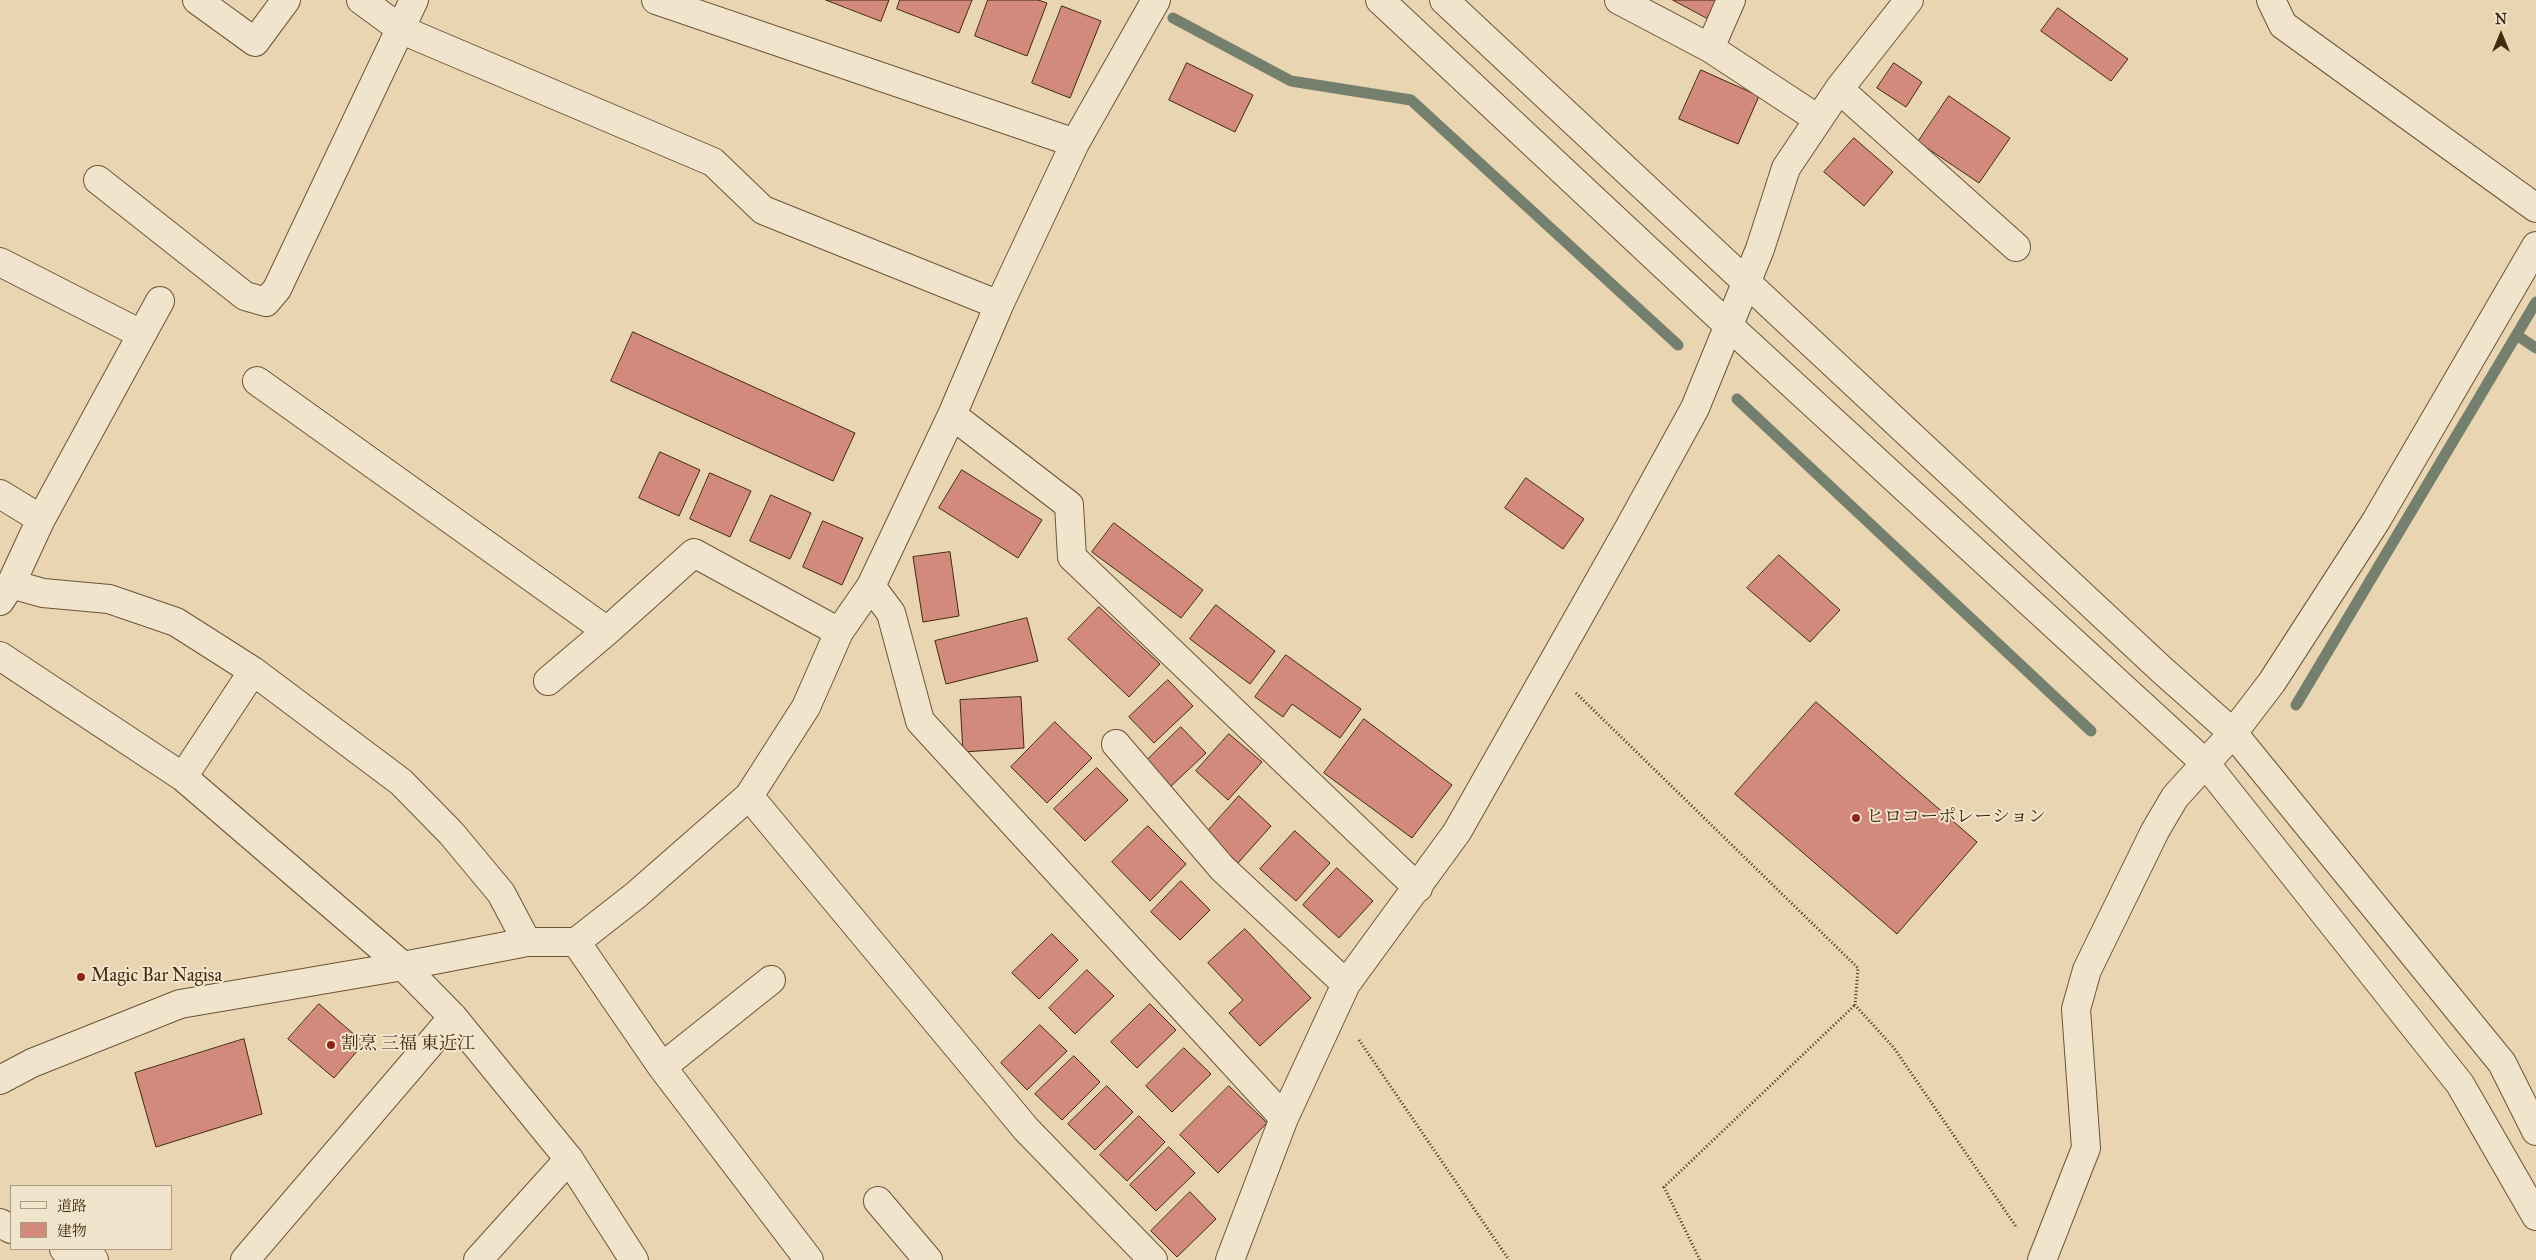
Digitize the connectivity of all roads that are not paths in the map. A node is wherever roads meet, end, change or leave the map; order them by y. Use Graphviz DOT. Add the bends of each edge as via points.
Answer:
graph roads {
  1 [pos="197,0"];
  2 [pos="286,0"];
  3 [pos="362,0"];
  4 [pos="414,0"];
  5 [pos="656,0"];
  6 [pos="1156,0"];
  7 [pos="1380,0"];
  8 [pos="1444,0"];
  9 [pos="1619,0"];
  10 [pos="1731,0"];
  11 [pos="1909,0"];
  12 [pos="2271,0"];
  13 [pos="402,30"];
  14 [pos="1710,48"];
  15 [pos="1839,89"];
  16 [pos="1818,119"];
  17 [pos="1075,143"];
  18 [pos="98,180"];
  19 [pos="2536,208"];
  20 [pos="2536,246"];
  21 [pos="2016,247"];
  22 [pos="0,262"];
  23 [pos="1747,283"];
  24 [pos="160,301"];
  25 [pos="998,305"];
  26 [pos="1729,326"];
  27 [pos="141,334"];
  28 [pos="257,380"];
  29 [pos="952,415"];
  30 [pos="0,494"];
  31 [pos="41,519"];
  32 [pos="871,586"];
  33 [pos="6,593"];
  34 [pos="607,631"];
  35 [pos="839,632"];
  36 [pos="0,656"];
  37 [pos="253,670"];
  38 [pos="548,681"];
  39 [pos="2233,733"];
  40 [pos="1116,744"];
  41 [pos="2206,764"];
  42 [pos="182,777"];
  43 [pos="749,796"];
  44 [pos="1418,888"];
  45 [pos="527,942"];
  46 [pos="576,942"];
  47 [pos="403,966"];
  48 [pos="771,980"];
  49 [pos="1341,995"];
  50 [pos="453,1017"];
  51 [pos="662,1067"];
  52 [pos="0,1080"];
  53 [pos="1284,1118"];
  54 [pos="2536,1130"];
  55 [pos="569,1159"];
  56 [pos="878,1201"];
  57 [pos="2536,1216"];
  58 [pos="67,1250"];
  59 [pos="94,1260"];
  60 [pos="245,1260"];
  61 [pos="478,1260"];
  62 [pos="634,1260"];
  63 [pos="809,1260"];
  64 [pos="928,1260"];
  65 [pos="1153,1260"];
  66 [pos="1230,1260"];
  67 [pos="2042,1260"];
  1 -- 2 [label="street" via="255,42"];
  3 -- 13 [label="street"];
  4 -- 13 [label="street"];
  5 -- 17 [label="street"];
  6 -- 17 [label="street"];
  7 -- 26 [label="street"];
  8 -- 23 [label="street"];
  9 -- 14 [label="street"];
  10 -- 14 [label="street"];
  11 -- 15 [label="street"];
  12 -- 19 [label="street" via="2283,25"];
  13 -- 18 [label="street" via="277,289 266,302 245,296"];
  13 -- 25 [label="street" via="713,162 763,210"];
  14 -- 16 [label="street"];
  15 -- 16 [label="street"];
  15 -- 21 [label="street"];
  16 -- 23 [label="street" via="1786,168"];
  17 -- 25 [label="street"];
  20 -- 39 [label="street" via="2376,521 2272,682"];
  22 -- 27 [label="street"];
  23 -- 26 [label="street"];
  23 -- 39 [label="street"];
  24 -- 27 [label="street"];
  25 -- 29 [label="street"];
  26 -- 41 [label="street"];
  26 -- 44 [label="street" via="1695,408 1628,530 1457,832"];
  27 -- 31 [label="street"];
  28 -- 34 [label="street"];
  29 -- 32 [label="street"];
  29 -- 44 [label="street" via="1069,505 1072,557"];
  30 -- 31 [label="street"];
  31 -- 33 [label="street"];
  32 -- 35 [label="street"];
  32 -- 53 [label="street" via="892,613 920,721"];
  33 -- 37 [label="street" via="109,599 176,622"];
  34 -- 35 [label="street" via="694,553"];
  34 -- 38 [label="street"];
  35 -- 43 [label="street" via="806,707"];
  36 -- 42 [label="street"];
  37 -- 42 [label="street"];
  37 -- 45 [label="street" via="401,782 451,833 501,893"];
  39 -- 41 [label="street"];
  39 -- 54 [label="street" via="2502,1063"];
  40 -- 49 [label="street" via="1222,868"];
  41 -- 57 [label="street" via="2460,1084"];
  41 -- 67 [label="street" via="2175,797 2086,970 2076,1009 2086,1148"];
  42 -- 47 [label="street"];
  43 -- 46 [label="street" via="636,895"];
  43 -- 65 [label="street" via="1026,1129"];
  44 -- 49 [label="street"];
  45 -- 46 [label="street"];
  45 -- 47 [label="street"];
  46 -- 51 [label="street"];
  47 -- 50 [label="street"];
  47 -- 52 [label="street" via="180,1004"];
  48 -- 51 [label="street"];
  49 -- 53 [label="street"];
  50 -- 55 [label="street"];
  50 -- 60 [label="street"];
  51 -- 63 [label="street"];
  53 -- 66 [label="street"];
  55 -- 61 [label="street"];
  55 -- 62 [label="street"];
  56 -- 64 [label="street"];
  58 -- 59 [label="street"];
}
